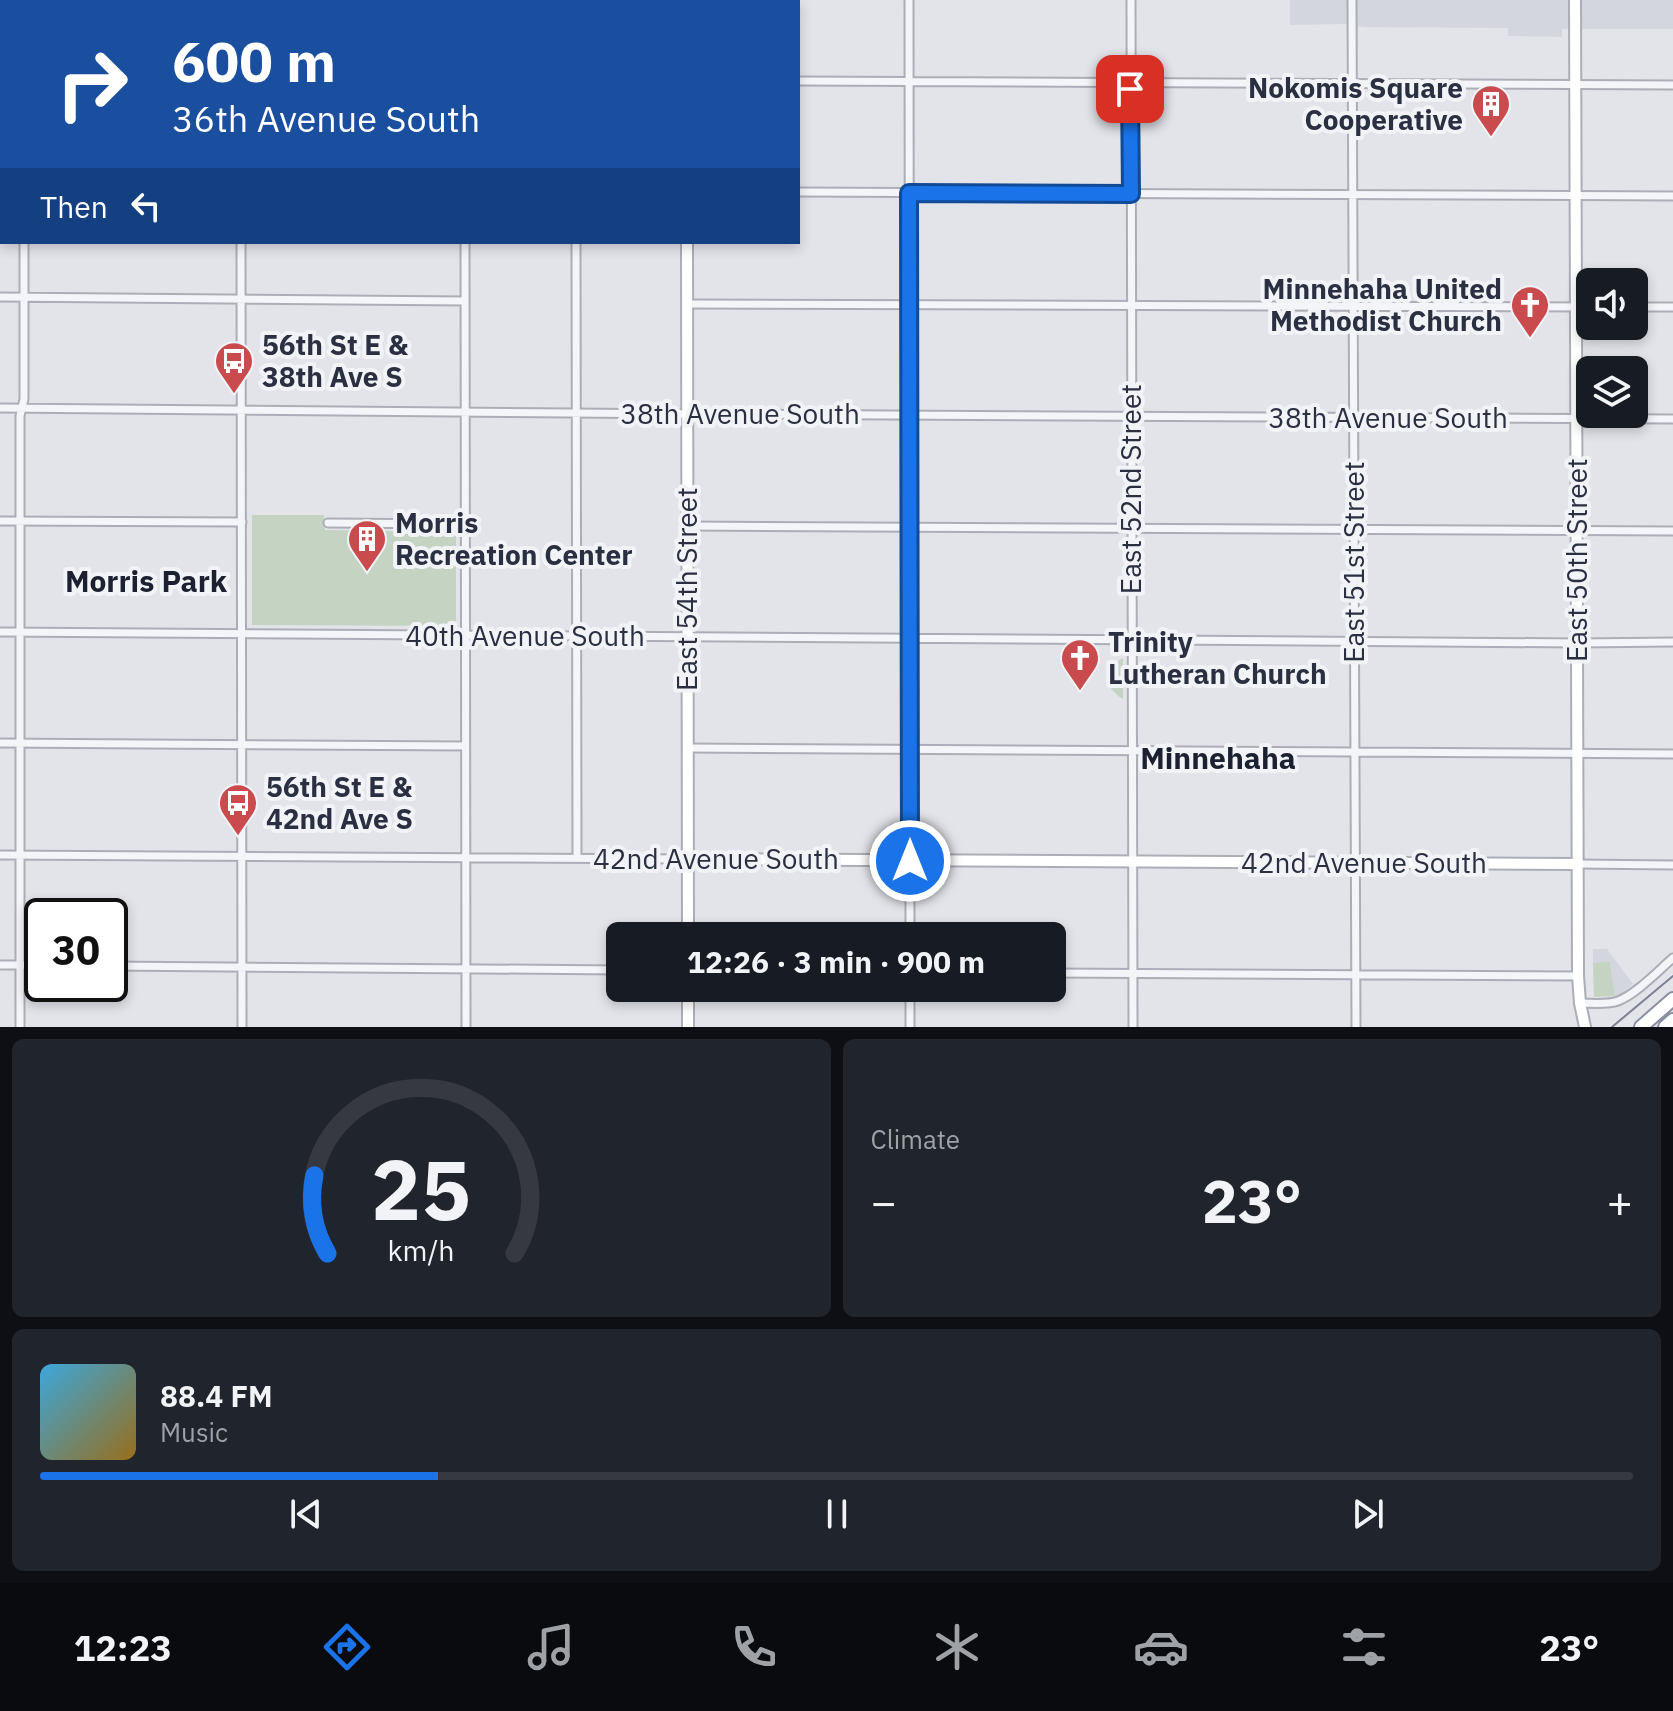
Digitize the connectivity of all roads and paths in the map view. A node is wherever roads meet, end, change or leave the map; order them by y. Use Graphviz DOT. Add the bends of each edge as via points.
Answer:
graph roads {
  1 [pos="909,0"];
  2 [pos="1131,0"];
  3 [pos="1352,0"];
  4 [pos="1575,0"];
  5 [pos="800,81"];
  6 [pos="909,81"];
  7 [pos="1130,82"];
  8 [pos="1353,84"];
  9 [pos="1576,84"];
  10 [pos="1673,85"];
  11 [pos="800,192"];
  12 [pos="909,193"];
  13 [pos="1131,194"];
  14 [pos="1354,195"];
  15 [pos="1576,196"];
  16 [pos="1673,196"];
  17 [pos="24,244"];
  18 [pos="241,244"];
  19 [pos="465,244"];
  20 [pos="576,244"];
  21 [pos="687,244"];
  22 [pos="1576,268"];
  23 [pos="0,297"];
  24 [pos="25,297"];
  25 [pos="241,299"];
  26 [pos="465,301"];
  27 [pos="687,304"];
  28 [pos="908,304"];
  29 [pos="1131,305"];
  30 [pos="1354,307"];
  31 [pos="1576,307"];
  32 [pos="1648,307"];
  33 [pos="1673,307"];
  34 [pos="0,408"];
  35 [pos="22,408"];
  36 [pos="241,411"];
  37 [pos="465,412"];
  38 [pos="575,413"];
  39 [pos="687,414"];
  40 [pos="908,415"];
  41 [pos="1131,417"];
  42 [pos="1354,418"];
  43 [pos="1576,419"];
  44 [pos="1648,419"];
  45 [pos="1673,419"];
  46 [pos="1576,428"];
  47 [pos="0,521"];
  48 [pos="20,521"];
  49 [pos="242,522"];
  50 [pos="328,523"];
  51 [pos="465,524"];
  52 [pos="687,526"];
  53 [pos="909,526"];
  54 [pos="1131,528"];
  55 [pos="1355,530"];
  56 [pos="1576,531"];
  57 [pos="1673,531"];
  58 [pos="0,632"];
  59 [pos="20,632"];
  60 [pos="242,633"];
  61 [pos="465,636"];
  62 [pos="575,636"];
  63 [pos="687,637"];
  64 [pos="909,638"];
  65 [pos="1131,639"];
  66 [pos="1354,641"];
  67 [pos="1577,642"];
  68 [pos="1673,642"];
  69 [pos="0,743"];
  70 [pos="20,743"];
  71 [pos="242,745"];
  72 [pos="465,746"];
  73 [pos="688,748"];
  74 [pos="909,750"];
  75 [pos="1132,750"];
  76 [pos="1354,752"];
  77 [pos="1673,754"];
  78 [pos="1577,755"];
  79 [pos="0,855"];
  80 [pos="20,855"];
  81 [pos="242,856"];
  82 [pos="465,858"];
  83 [pos="577,858"];
  84 [pos="688,859"];
  85 [pos="910,861"];
  86 [pos="1132,862"];
  87 [pos="1355,863"];
  88 [pos="1578,864"];
  89 [pos="1673,865"];
  90 [pos="688,922"];
  91 [pos="910,922"];
  92 [pos="1673,958"];
  93 [pos="0,965"];
  94 [pos="20,965"];
  95 [pos="24,965"];
  96 [pos="128,966"];
  97 [pos="242,967"];
  98 [pos="465,969"];
  99 [pos="606,970"];
  100 [pos="1066,973"];
  101 [pos="1132,973"];
  102 [pos="1356,974"];
  103 [pos="1578,976"];
  104 [pos="1673,999"];
  105 [pos="688,1002"];
  106 [pos="910,1002"];
  107 [pos="1580,1003"];
  108 [pos="1673,1020"];
  109 [pos="1587,1026"];
  110 [pos="20,1027"];
  111 [pos="242,1027"];
  112 [pos="466,1027"];
  113 [pos="688,1027"];
  114 [pos="910,1027"];
  115 [pos="1133,1027"];
  116 [pos="1356,1027"];
  117 [pos="1641,1027"];
  118 [pos="1665,1027"];
  1 -- 6 [label="street"];
  2 -- 7 [label="street, East 52nd Street"];
  3 -- 8 [label="street, East 51st Street"];
  4 -- 9 [label="street, East 50th Street"];
  5 -- 6 [label="street"];
  6 -- 7 [label="street"];
  6 -- 12 [label="street"];
  7 -- 8 [label="street"];
  7 -- 13 [label="street, East 52nd Street"];
  8 -- 9 [label="street"];
  8 -- 14 [label="street, East 51st Street"];
  9 -- 10 [label="street"];
  9 -- 15 [label="street, East 50th Street"];
  11 -- 12 [label="street"];
  12 -- 13 [label="street"];
  12 -- 28 [label="street"];
  13 -- 14 [label="street"];
  13 -- 29 [label="street, East 52nd Street"];
  14 -- 15 [label="street"];
  14 -- 30 [label="street, East 51st Street"];
  15 -- 16 [label="street"];
  15 -- 22 [label="street, East 50th Street"];
  17 -- 24 [label="street"];
  18 -- 25 [label="street"];
  19 -- 26 [label="street"];
  20 -- 38 [label="street"];
  21 -- 27 [label="street, East 54th Street"];
  23 -- 24 [label="street"];
  24 -- 25 [label="street"];
  24 -- 35 [label="street"];
  25 -- 26 [label="street"];
  25 -- 36 [label="street"];
  26 -- 37 [label="street"];
  27 -- 28 [label="street"];
  27 -- 39 [label="street, East 54th Street"];
  28 -- 29 [label="street"];
  28 -- 40 [label="street"];
  29 -- 30 [label="street"];
  29 -- 41 [label="street, East 52nd Street"];
  30 -- 31 [label="street"];
  30 -- 42 [label="street, East 51st Street"];
  32 -- 33 [label="street"];
  34 -- 35 [label="street, 38th Avenue South"];
  35 -- 36 [label="street, 38th Avenue South"];
  35 -- 48 [label="street"];
  36 -- 37 [label="street, 38th Avenue South"];
  36 -- 49 [label="street"];
  37 -- 38 [label="street, 38th Avenue South"];
  37 -- 51 [label="street"];
  38 -- 39 [label="street, 38th Avenue South"];
  38 -- 62 [label="street"];
  39 -- 40 [label="street, 38th Avenue South"];
  39 -- 52 [label="street, East 54th Street"];
  40 -- 41 [label="street, 38th Avenue South"];
  40 -- 53 [label="street"];
  41 -- 42 [label="street, 38th Avenue South"];
  41 -- 54 [label="street, East 52nd Street"];
  42 -- 43 [label="street, 38th Avenue South"];
  42 -- 55 [label="street, East 51st Street"];
  44 -- 45 [label="street, 38th Avenue South"];
  46 -- 56 [label="street, East 50th Street"];
  47 -- 48 [label="street"];
  48 -- 49 [label="street"];
  48 -- 59 [label="street"];
  49 -- 60 [label="street"];
  50 -- 51 [label="street"];
  51 -- 61 [label="street"];
  52 -- 53 [label="street"];
  52 -- 63 [label="street, East 54th Street"];
  53 -- 54 [label="street"];
  53 -- 64 [label="street"];
  54 -- 55 [label="street"];
  54 -- 65 [label="street, East 52nd Street"];
  55 -- 56 [label="street"];
  55 -- 66 [label="street, East 51st Street"];
  56 -- 57 [label="street"];
  56 -- 67 [label="street, East 50th Street"];
  58 -- 59 [label="street, 40th Avenue South"];
  59 -- 60 [label="street, 40th Avenue South"];
  59 -- 70 [label="street"];
  60 -- 61 [label="street, 40th Avenue South"];
  60 -- 71 [label="street"];
  61 -- 62 [label="street, 40th Avenue South"];
  61 -- 72 [label="street"];
  62 -- 63 [label="street, 40th Avenue South"];
  62 -- 83 [label="street"];
  63 -- 64 [label="street, 40th Avenue South"];
  63 -- 73 [label="street, East 54th Street"];
  64 -- 65 [label="street, 40th Avenue South"];
  64 -- 74 [label="street"];
  65 -- 66 [label="street, 40th Avenue South"];
  65 -- 75 [label="street, East 52nd Street"];
  66 -- 67 [label="street, 40th Avenue South"];
  66 -- 76 [label="street, East 51st Street"];
  67 -- 68 [label="street, 40th Avenue South"];
  67 -- 78 [label="street, East 50th Street"];
  69 -- 70 [label="street"];
  70 -- 71 [label="street"];
  70 -- 80 [label="street"];
  71 -- 72 [label="street"];
  71 -- 81 [label="street"];
  72 -- 82 [label="street"];
  73 -- 74 [label="street"];
  73 -- 84 [label="street, East 54th Street"];
  74 -- 75 [label="street"];
  74 -- 85 [label="street"];
  75 -- 76 [label="street"];
  75 -- 86 [label="street, East 52nd Street"];
  76 -- 78 [label="street"];
  76 -- 87 [label="street, East 51st Street"];
  77 -- 78 [label="street"];
  78 -- 88 [label="street, East 50th Street"];
  79 -- 80 [label="street, 42nd Avenue South"];
  80 -- 81 [label="street, 42nd Avenue South"];
  80 -- 94 [label="street"];
  81 -- 82 [label="street, 42nd Avenue South"];
  81 -- 97 [label="street"];
  82 -- 83 [label="street, 42nd Avenue South"];
  82 -- 98 [label="street"];
  83 -- 84 [label="street, 42nd Avenue South"];
  84 -- 85 [label="street, 42nd Avenue South"];
  84 -- 90 [label="street, East 54th Street"];
  85 -- 86 [label="street, 42nd Avenue South"];
  85 -- 91 [label="street"];
  86 -- 87 [label="street, 42nd Avenue South"];
  86 -- 101 [label="street, East 52nd Street"];
  87 -- 88 [label="street, 42nd Avenue South"];
  87 -- 102 [label="street, East 51st Street"];
  88 -- 89 [label="street, 42nd Avenue South"];
  88 -- 103 [label="street, East 50th Street"];
  92 -- 107 [label="street" via="1618,1001"];
  93 -- 94 [label="street"];
  94 -- 95 [label="street"];
  94 -- 110 [label="street"];
  96 -- 97 [label="street"];
  97 -- 98 [label="street"];
  97 -- 111 [label="street"];
  98 -- 99 [label="street"];
  98 -- 112 [label="street"];
  100 -- 101 [label="street"];
  101 -- 102 [label="street"];
  101 -- 115 [label="street, East 52nd Street"];
  102 -- 103 [label="street"];
  102 -- 116 [label="street, East 51st Street"];
  103 -- 107 [label="street, East 50th Street"];
  104 -- 117 [label="highway"];
  105 -- 113 [label="street"];
  106 -- 114 [label="street"];
  107 -- 109 [label="street, East 50th Street"];
  108 -- 118 [label="highway"];
}
